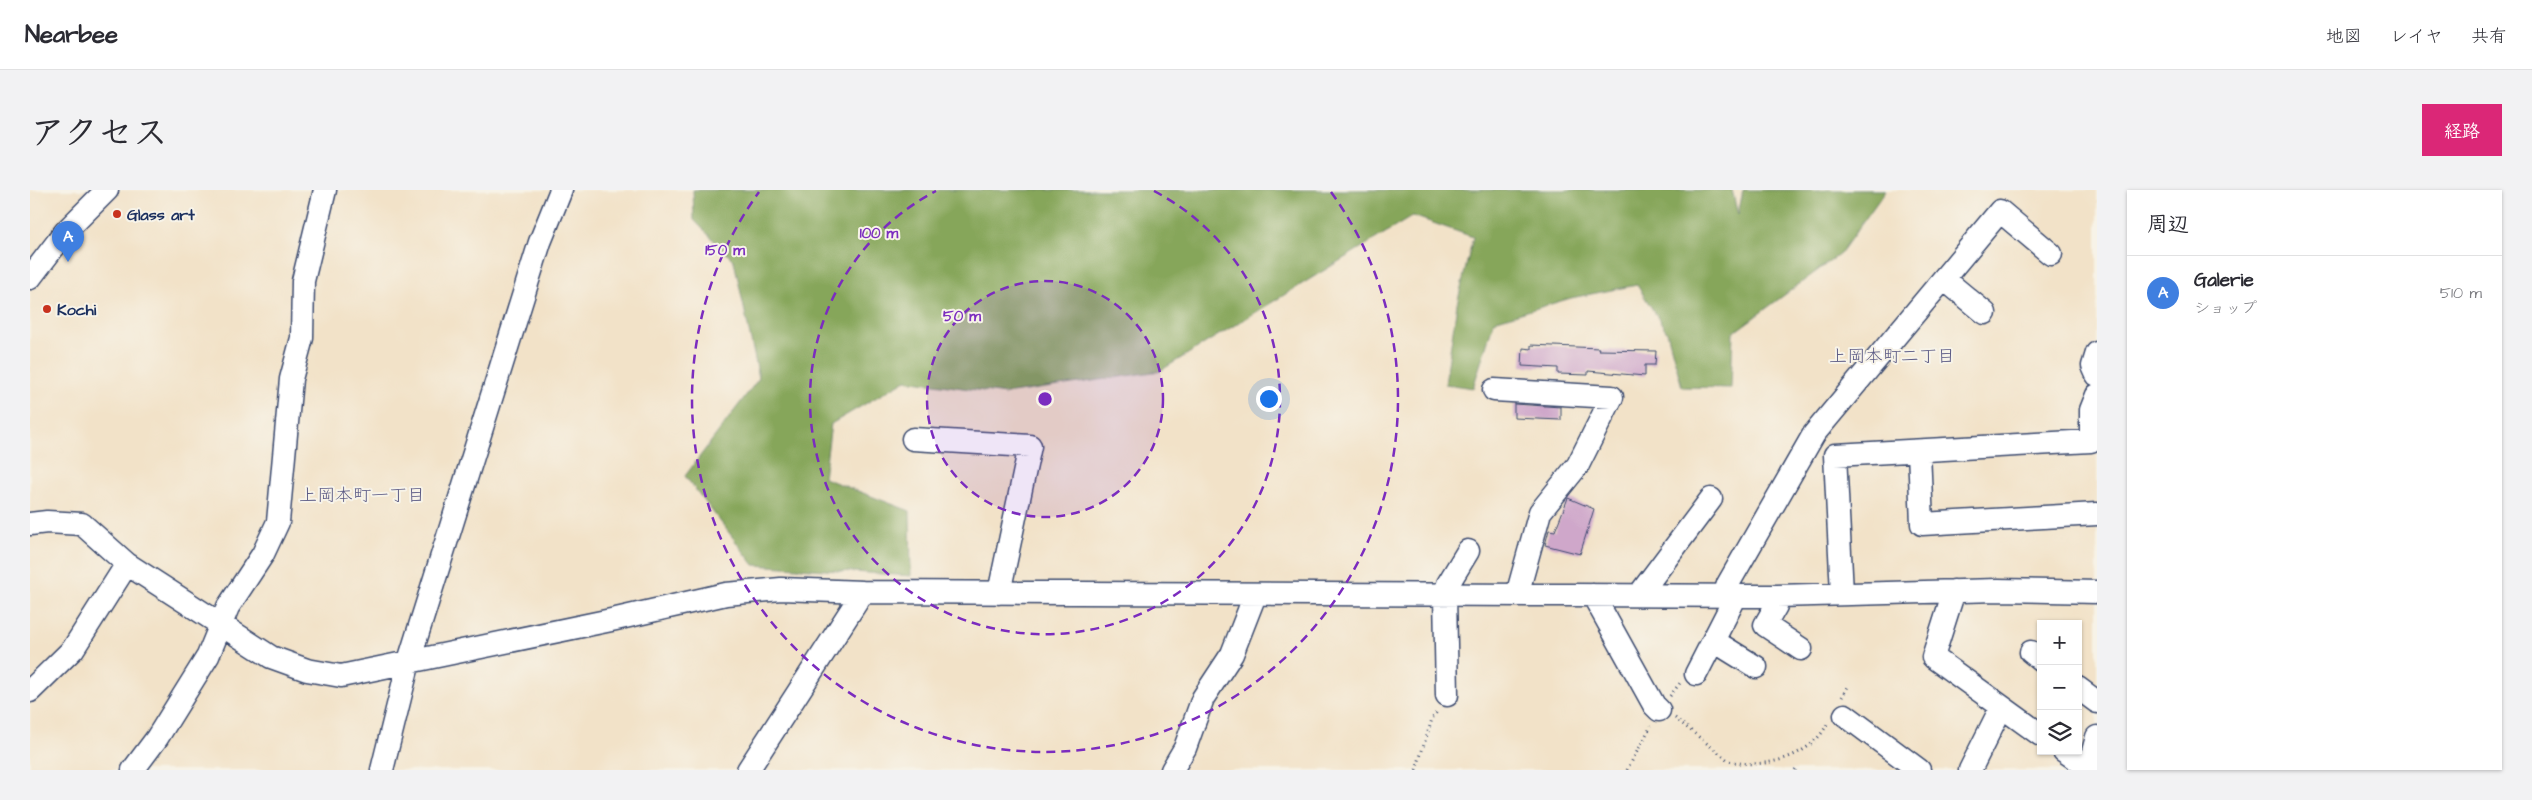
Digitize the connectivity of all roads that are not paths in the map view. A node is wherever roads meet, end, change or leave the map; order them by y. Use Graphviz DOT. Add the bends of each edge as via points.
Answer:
graph roads {
  1 [pos="107,190"];
  2 [pos="325,190"];
  3 [pos="561,190"];
  4 [pos="2052,254"];
  5 [pos="30,278"];
  6 [pos="1944,279"];
  7 [pos="1984,313"];
  8 [pos="2097,353"];
  9 [pos="2097,375"];
  10 [pos="1494,390"];
  11 [pos="2097,395"];
  12 [pos="913,439"];
  13 [pos="1918,451"];
  14 [pos="1712,499"];
  15 [pos="2097,514"];
  16 [pos="30,524"];
  17 [pos="1468,551"];
  18 [pos="127,564"];
  19 [pos="1954,591"];
  20 [pos="863,592"];
  21 [pos="2097,592"];
  22 [pos="999,593"];
  23 [pos="1842,593"];
  24 [pos="1255,595"];
  25 [pos="1446,595"];
  26 [pos="1517,596"];
  27 [pos="1593,596"];
  28 [pos="1639,596"];
  29 [pos="1730,596"];
  30 [pos="1777,596"];
  31 [pos="223,624"];
  32 [pos="1714,641"];
  33 [pos="1801,649"];
  34 [pos="409,661"];
  35 [pos="1756,667"];
  36 [pos="1696,674"];
  37 [pos="30,691"];
  38 [pos="2082,691"];
  39 [pos="1447,695"];
  40 [pos="2097,702"];
  41 [pos="2001,708"];
  42 [pos="1664,712"];
  43 [pos="1838,712"];
  44 [pos="2037,732"];
  45 [pos="2097,737"];
  46 [pos="2069,755"];
  47 [pos="2088,769"];
  48 [pos="133,770"];
  49 [pos="382,770"];
  50 [pos="748,770"];
  51 [pos="1172,770"];
  52 [pos="1919,770"];
  53 [pos="1970,770"];
  1 -- 5 [label="street" via="66,231"];
  2 -- 31 [label="street" via="303,280 302,338 291,379 278,522 264,554 228,608"];
  3 -- 34 [label="street" via="540,242"];
  4 -- 6 [label="street" via="2000,211"];
  6 -- 7 [label="street"];
  6 -- 29 [label="street" via="1814,434 1728,584"];
  8 -- 9 [label="street" via="2093,366"];
  10 -- 26 [label="street" via="1612,397 1578,465 1540,512"];
  11 -- 13 [label="street" via="2090,410 2091,441"];
  12 -- 22 [label="street" via="1030,446"];
  13 -- 15 [label="street" via="1922,524"];
  13 -- 23 [label="street" via="1834,455"];
  14 -- 28 [label="street"];
  16 -- 18 [label="street" via="82,524"];
  17 -- 25 [label="street" via="1448,584"];
  18 -- 31 [label="street"];
  18 -- 37 [label="street" via="73,649"];
  19 -- 21 [label="street"];
  19 -- 23 [label="street"];
  19 -- 41 [label="street" via="1933,657"];
  20 -- 22 [label="street"];
  20 -- 34 [label="street" via="782,589 726,594"];
  20 -- 50 [label="street"];
  22 -- 24 [label="street"];
  23 -- 30 [label="street"];
  24 -- 25 [label="street"];
  24 -- 51 [label="street" via="1232,654 1203,698 1185,748"];
  25 -- 26 [label="street"];
  25 -- 39 [label="street"];
  26 -- 27 [label="street"];
  27 -- 28 [label="street"];
  27 -- 42 [label="street" via="1654,706"];
  28 -- 29 [label="street"];
  29 -- 30 [label="street"];
  29 -- 32 [label="street"];
  30 -- 33 [label="street" via="1776,606 1765,625"];
  31 -- 34 [label="street" via="271,657 307,670 341,676"];
  31 -- 48 [label="street" via="208,656"];
  32 -- 35 [label="street"];
  32 -- 36 [label="street"];
  34 -- 49 [label="street"];
  38 -- 40 [label="street"];
  41 -- 44 [label="street"];
  41 -- 53 [label="street"];
  43 -- 52 [label="street"];
  45 -- 47 [label="street"];
  46 -- 47 [label="street"];
}
